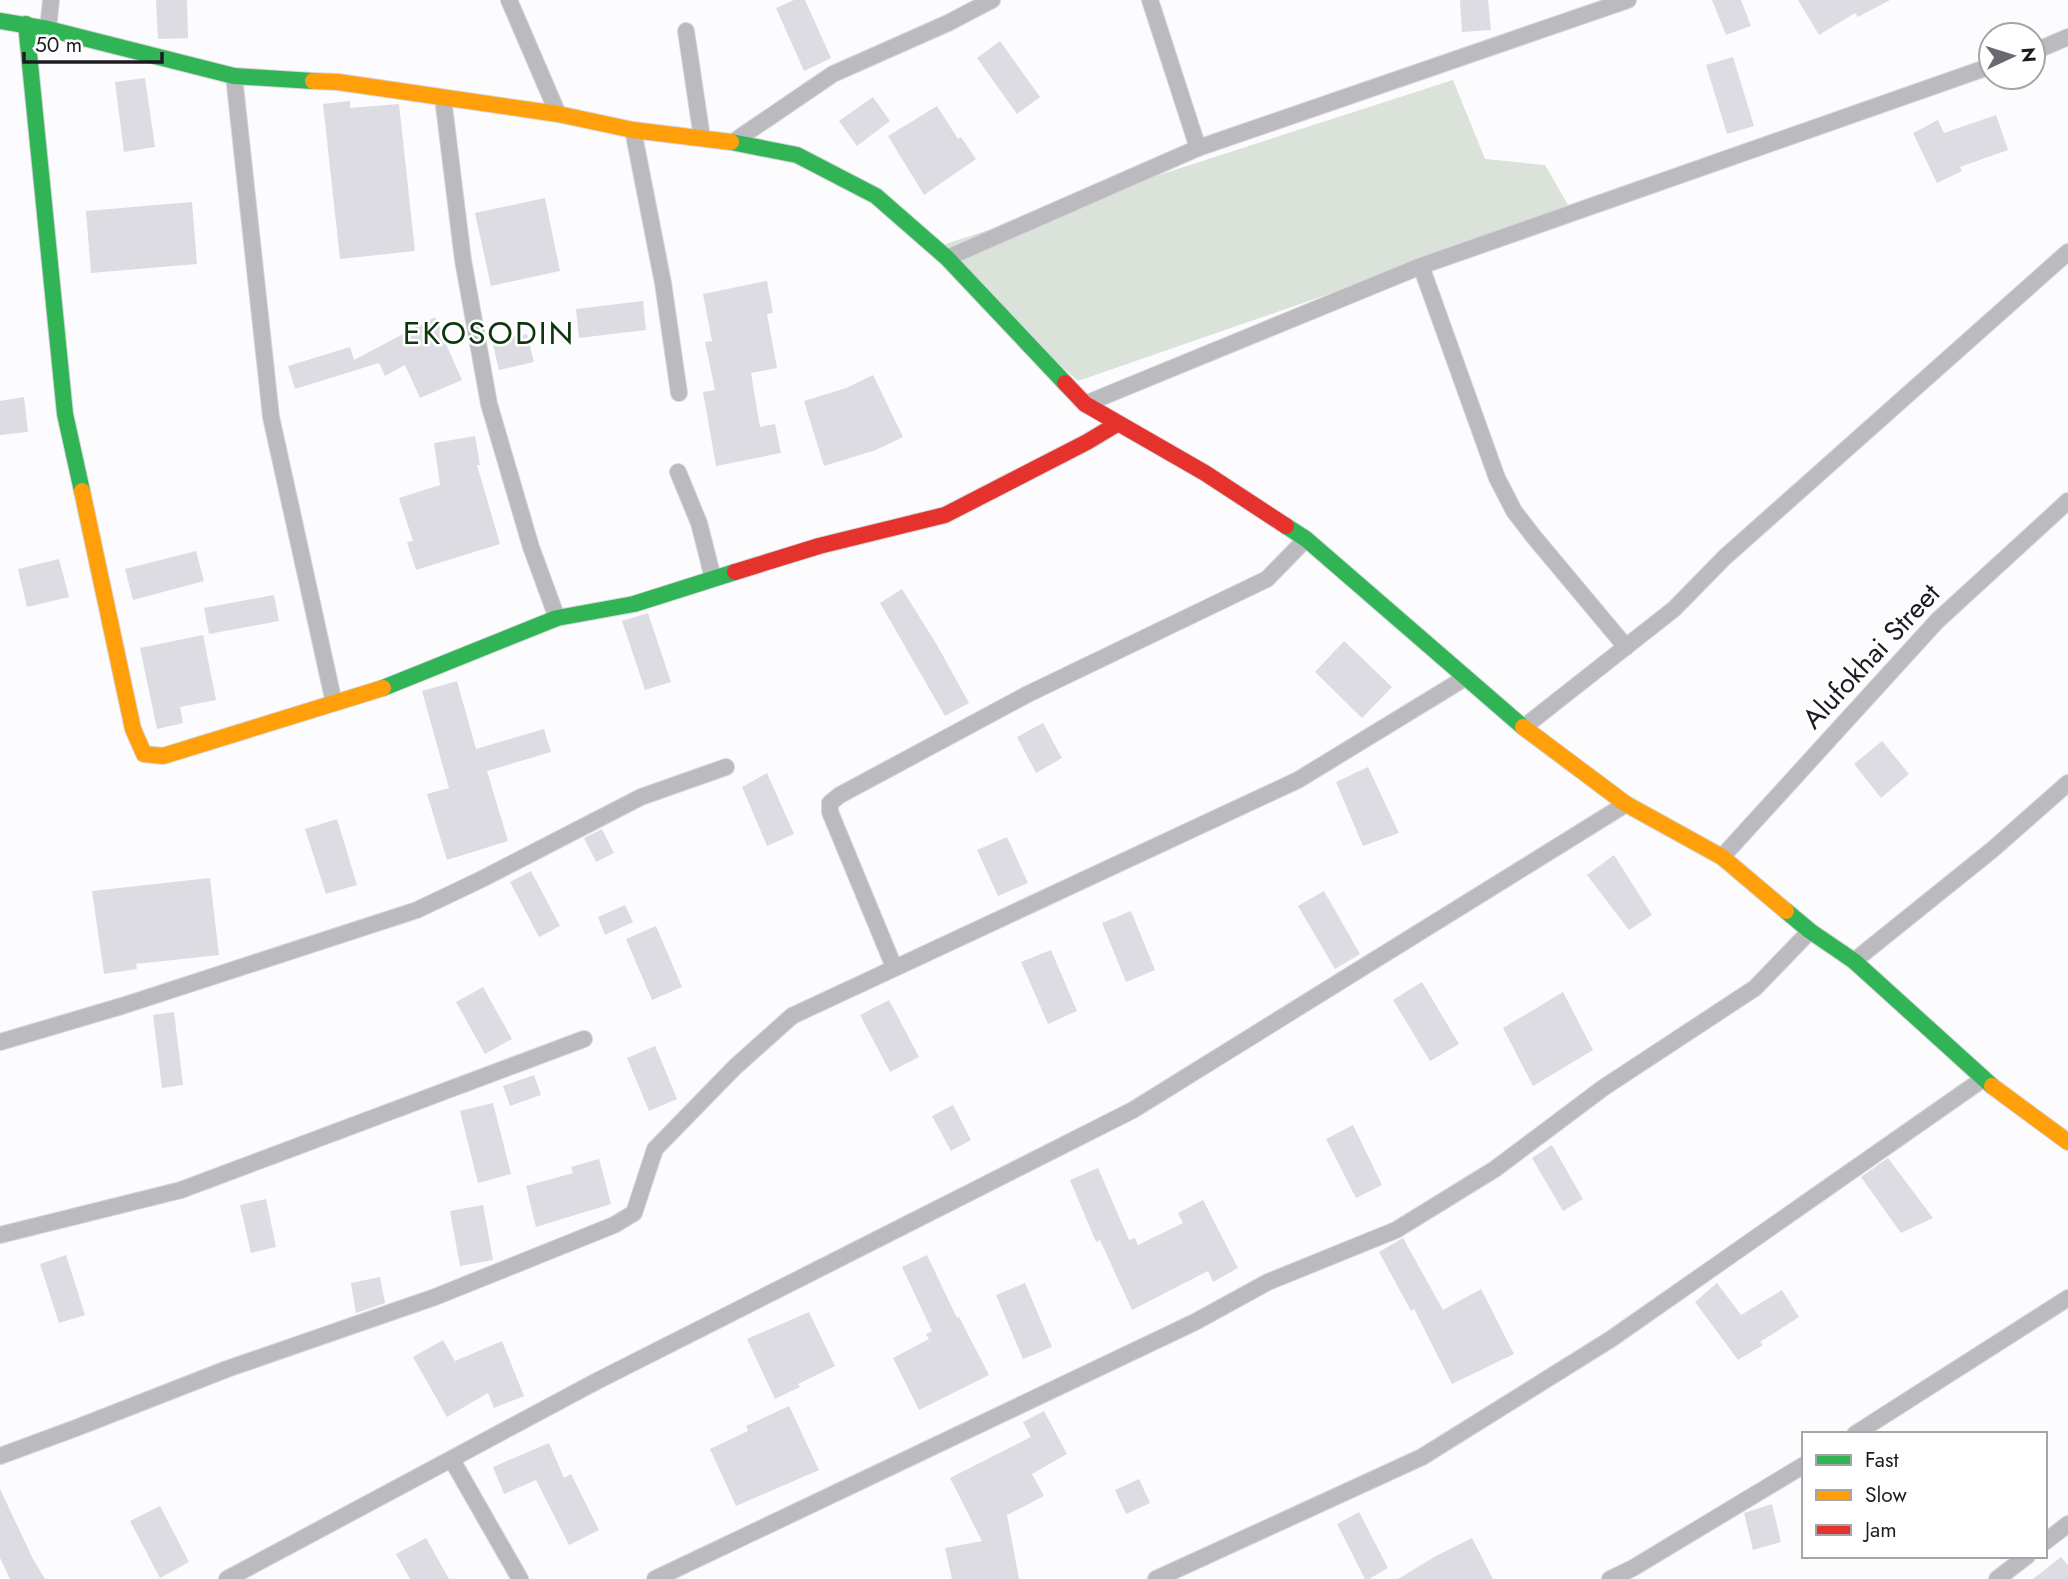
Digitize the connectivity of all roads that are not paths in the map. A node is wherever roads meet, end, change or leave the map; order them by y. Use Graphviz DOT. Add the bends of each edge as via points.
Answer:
graph roads {
  1 [pos="51,0"];
  2 [pos="509,0"];
  3 [pos="992,0"];
  4 [pos="1150,0"];
  5 [pos="1626,0"];
  6 [pos="0,22"];
  7 [pos="26,24"];
  8 [pos="48,29"];
  9 [pos="686,32"];
  10 [pos="2068,37"];
  11 [pos="2047,46"];
  12 [pos="1977,71"];
  13 [pos="234,76"];
  14 [pos="443,98"];
  15 [pos="558,114"];
  16 [pos="633,130"];
  17 [pos="702,138"];
  18 [pos="733,142"];
  19 [pos="1198,148"];
  20 [pos="2068,252"];
  21 [pos="947,258"];
  22 [pos="1421,266"];
  23 [pos="679,393"];
  24 [pos="1085,404"];
  25 [pos="1117,424"];
  26 [pos="677,472"];
  27 [pos="2068,501"];
  28 [pos="1306,539"];
  29 [pos="713,578"];
  30 [pos="557,618"];
  31 [pos="1626,647"];
  32 [pos="1465,678"];
  33 [pos="334,703"];
  34 [pos="1524,727"];
  35 [pos="726,767"];
  36 [pos="2068,783"];
  37 [pos="1626,804"];
  38 [pos="1722,857"];
  39 [pos="1810,931"];
  40 [pos="1854,961"];
  41 [pos="894,967"];
  42 [pos="583,1039"];
  43 [pos="0,1042"];
  44 [pos="1983,1079"];
  45 [pos="2068,1142"];
  46 [pos="0,1235"];
  47 [pos="2068,1298"];
  48 [pos="1858,1432"];
  49 [pos="0,1456"];
  50 [pos="452,1460"];
  51 [pos="1802,1466"];
  52 [pos="2068,1524"];
  53 [pos="2047,1540"];
  54 [pos="2024,1558"];
  55 [pos="1180,1574"];
  56 [pos="227,1579"];
  57 [pos="520,1579"];
  58 [pos="655,1579"];
  59 [pos="1156,1579"];
  60 [pos="1609,1579"];
  61 [pos="1997,1579"];
  1 -- 8 [label="street"];
  2 -- 15 [label="street"];
  3 -- 18 [label="street" via="833,74"];
  4 -- 19 [label="street"];
  5 -- 19 [label="street"];
  6 -- 7 [label="street"];
  7 -- 8 [label="street"];
  7 -- 33 [label="street" via="65,414 133,729 144,754 163,756"];
  8 -- 13 [label="street"];
  9 -- 17 [label="street"];
  10 -- 11 [label="street"];
  12 -- 22 [label="street"];
  13 -- 14 [label="street" via="338,82"];
  13 -- 33 [label="street" via="271,417"];
  14 -- 15 [label="street"];
  14 -- 30 [label="street" via="463,260 489,404"];
  15 -- 16 [label="street"];
  16 -- 17 [label="street"];
  16 -- 23 [label="street"];
  17 -- 18 [label="street"];
  18 -- 21 [label="street" via="797,155 876,196"];
  19 -- 21 [label="street"];
  20 -- 31 [label="street" via="1725,557 1674,609"];
  21 -- 24 [label="street"];
  22 -- 24 [label="street"];
  22 -- 31 [label="street" via="1497,478 1514,511"];
  24 -- 25 [label="street"];
  25 -- 28 [label="street" via="1205,473"];
  25 -- 29 [label="street" via="944,515"];
  26 -- 29 [label="street" via="699,523"];
  27 -- 38 [label="street, Alufokhai Street" via="1937,621"];
  28 -- 32 [label="street"];
  28 -- 41 [label="street" via="1267,579 1028,694 830,803 830,813"];
  29 -- 30 [label="street" via="634,604"];
  30 -- 33 [label="street" via="384,688"];
  31 -- 34 [label="street"];
  32 -- 34 [label="street"];
  32 -- 41 [label="street" via="1298,780"];
  34 -- 37 [label="street"];
  35 -- 43 [label="street" via="641,797 417,910"];
  36 -- 40 [label="street"];
  37 -- 38 [label="street"];
  37 -- 50 [label="street" via="1133,1110 597,1381"];
  38 -- 39 [label="street"];
  39 -- 40 [label="street"];
  39 -- 58 [label="street" via="1755,988 1603,1088 1495,1169 1396,1230 1268,1282 1195,1322"];
  40 -- 44 [label="street"];
  41 -- 49 [label="street" via="792,1016 735,1067 655,1149 634,1213 614,1225 435,1297 227,1369"];
  42 -- 46 [label="street" via="181,1190"];
  44 -- 45 [label="street"];
  44 -- 55 [label="street" via="1611,1339 1422,1457"];
  47 -- 48 [label="street"];
  50 -- 56 [label="street"];
  50 -- 57 [label="street"];
  51 -- 60 [label="street"];
  52 -- 53 [label="street"];
  54 -- 61 [label="street"];
  55 -- 59 [label="street"];
}
